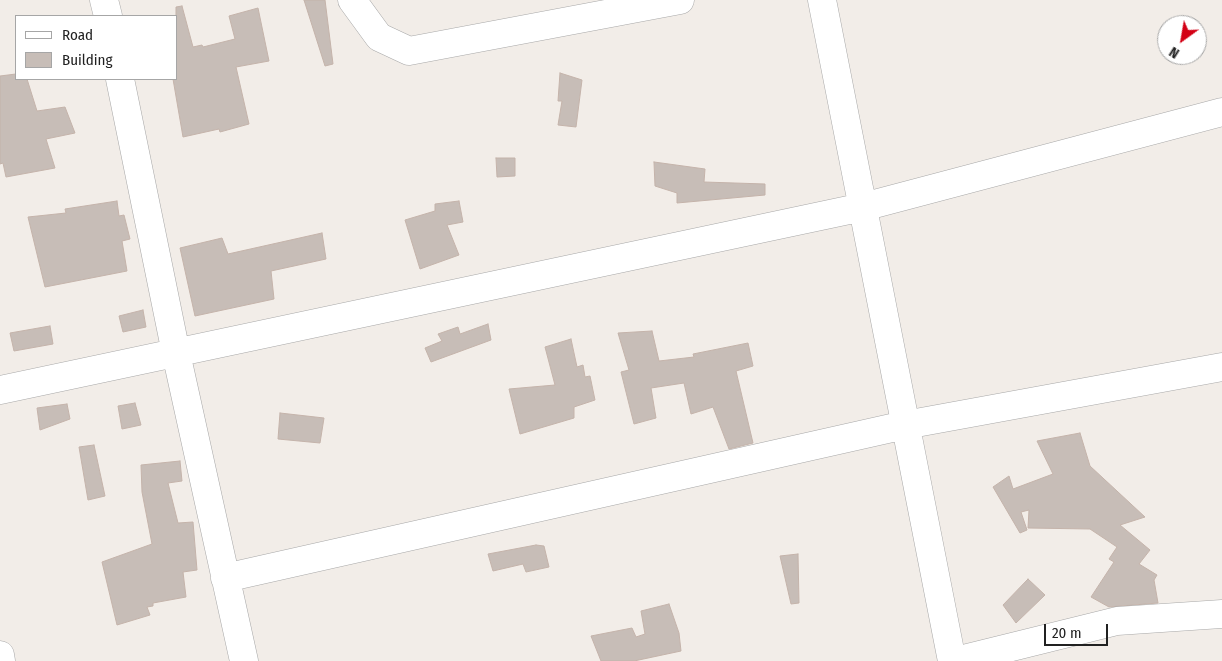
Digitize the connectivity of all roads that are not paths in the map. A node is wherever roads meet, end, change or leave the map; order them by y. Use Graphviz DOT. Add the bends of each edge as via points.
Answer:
graph roads {
  1 [pos="104,0"];
  2 [pos="352,0"];
  3 [pos="680,0"];
  4 [pos="822,0"];
  5 [pos="108,15"];
  6 [pos="120,80"];
  7 [pos="1222,112"];
  8 [pos="864,207"];
  9 [pos="176,353"];
  10 [pos="1222,367"];
  11 [pos="0,390"];
  12 [pos="906,425"];
  13 [pos="225,578"];
  14 [pos="1222,614"];
  15 [pos="0,655"];
  16 [pos="1,661"];
  17 [pos="244,661"];
  18 [pos="953,661"];
  1 -- 5 [label="street"];
  2 -- 3 [label="street" via="378,37 409,51"];
  4 -- 8 [label="street"];
  6 -- 9 [label="street"];
  7 -- 8 [label="street"];
  8 -- 9 [label="street"];
  8 -- 12 [label="street"];
  9 -- 11 [label="street"];
  9 -- 13 [label="street"];
  10 -- 12 [label="street"];
  12 -- 13 [label="street"];
  12 -- 18 [label="street"];
  13 -- 17 [label="street"];
  14 -- 18 [label="street" via="1117,621"];
  15 -- 16 [label="street"];
}
